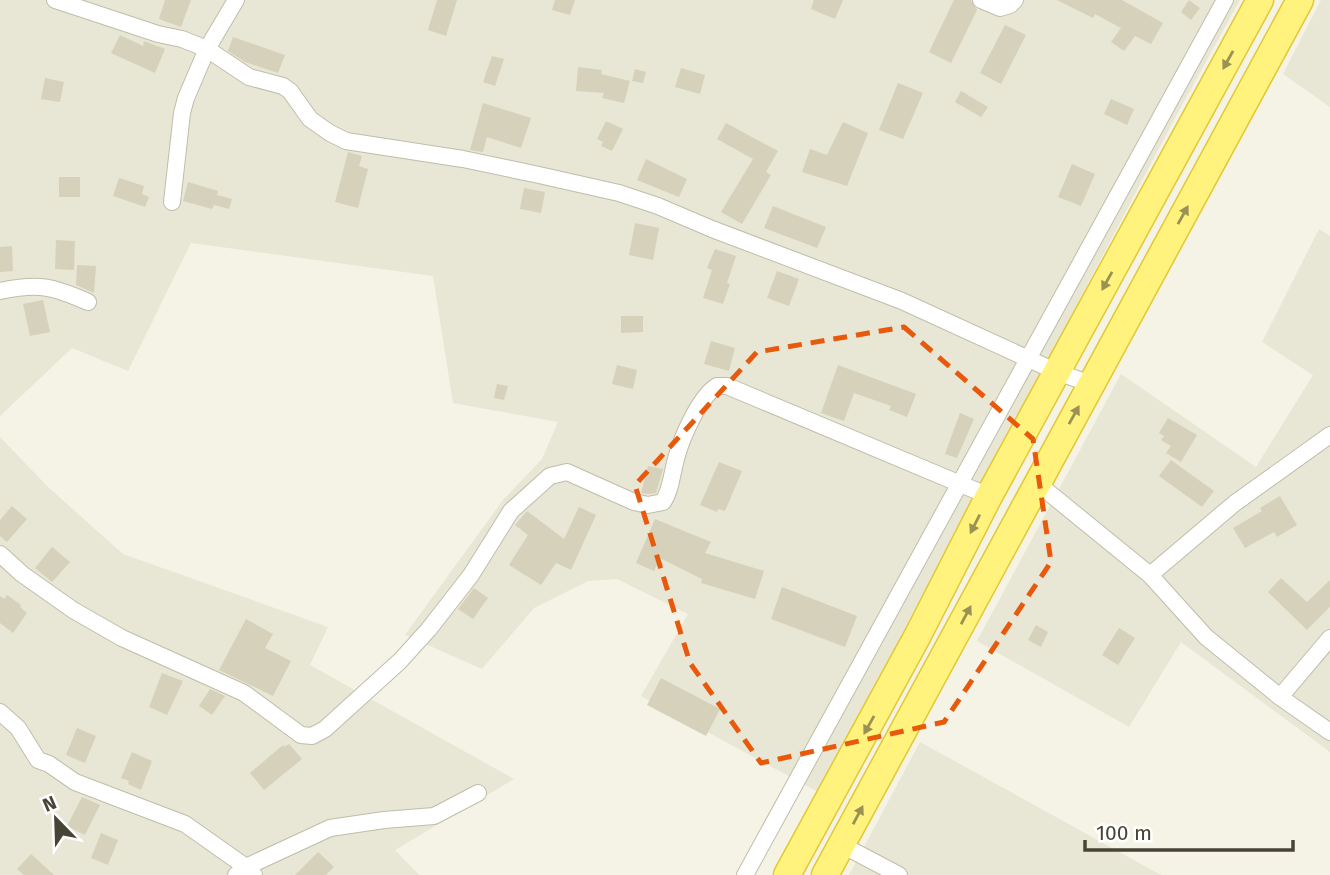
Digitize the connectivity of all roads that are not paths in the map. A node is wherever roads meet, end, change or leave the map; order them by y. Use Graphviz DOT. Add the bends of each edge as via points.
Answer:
graph roads {
  1 [pos="55,0"];
  2 [pos="236,0"];
  3 [pos="981,0"];
  4 [pos="1015,0"];
  5 [pos="1225,0"];
  6 [pos="1260,0"];
  7 [pos="1300,0"];
  8 [pos="207,50"];
  9 [pos="172,202"];
  10 [pos="0,292"];
  11 [pos="88,302"];
  12 [pos="1028,358"];
  13 [pos="1057,372"];
  14 [pos="1091,384"];
  15 [pos="1330,435"];
  16 [pos="1037,483"];
  17 [pos="960,485"];
  18 [pos="989,496"];
  19 [pos="0,554"];
  20 [pos="1150,575"];
  21 [pos="1330,638"];
  22 [pos="1280,698"];
  23 [pos="0,712"];
  24 [pos="1330,732"];
  25 [pos="478,793"];
  26 [pos="842,845"];
  27 [pos="245,872"];
  28 [pos="745,875"];
  29 [pos="787,875"];
  30 [pos="825,875"];
  31 [pos="899,875"];
  1 -- 8 [label="street"];
  2 -- 8 [label="street"];
  3 -- 4 [label="street" via="1000,8"];
  5 -- 12 [label="street"];
  6 -- 13 [label="highway, one-way"];
  14 -- 7 [label="highway, one-way"];
  8 -- 9 [label="street" via="182,113"];
  8 -- 12 [label="street" via="249,77 283,86 310,119 346,141 463,159 619,193 902,301"];
  10 -- 11 [label="street" via="55,288"];
  12 -- 13 [label="street"];
  12 -- 17 [label="street"];
  13 -- 14 [label="street"];
  13 -- 18 [label="highway"];
  16 -- 14 [label="highway, one-way"];
  15 -- 20 [label="street" via="1235,503"];
  16 -- 20 [label="street"];
  26 -- 16 [label="highway, one-way"];
  17 -- 18 [label="street"];
  17 -- 19 [label="street" via="727,386 713,388 698,407 663,502 634,502 568,472 550,476 511,511 471,575 408,653 313,736 301,735 244,693 82,615 22,575"];
  17 -- 28 [label="street"];
  18 -- 29 [label="highway, one-way"];
  20 -- 22 [label="street" via="1206,637"];
  21 -- 22 [label="street"];
  22 -- 24 [label="street"];
  23 -- 27 [label="street" via="19,728 38,760 75,782 185,824"];
  25 -- 27 [label="street" via="434,816 330,828"];
  26 -- 30 [label="highway"];
  26 -- 31 [label="street"];
}
